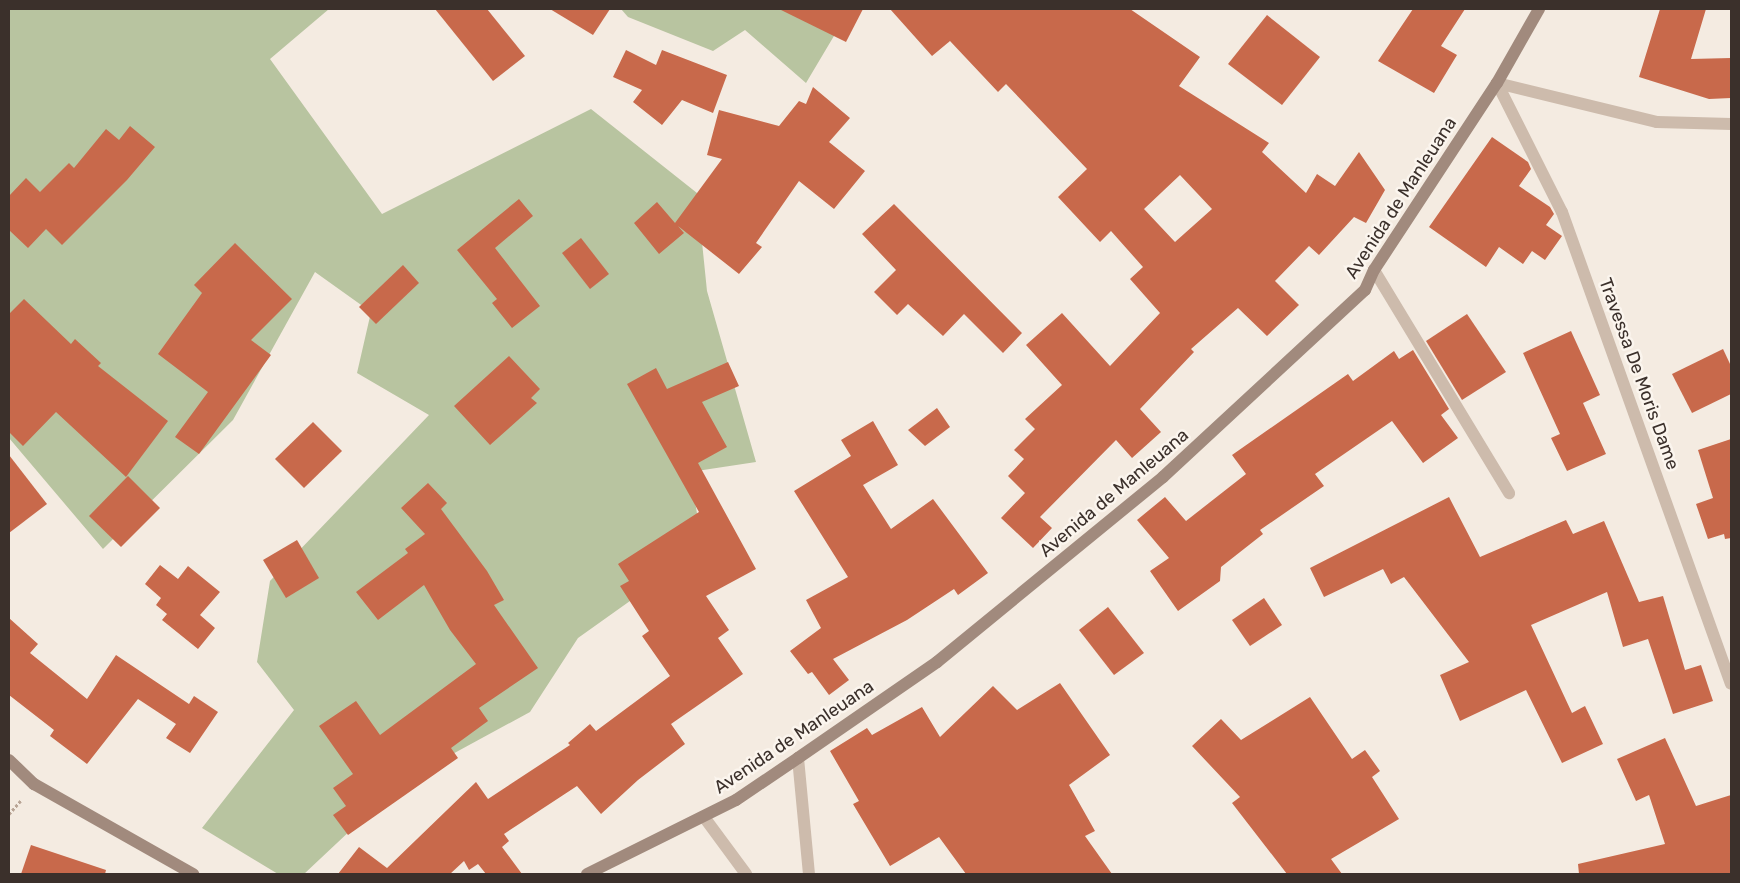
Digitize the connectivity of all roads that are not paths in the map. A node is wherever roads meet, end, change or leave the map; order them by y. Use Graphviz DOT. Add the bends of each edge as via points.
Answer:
graph roads {
  1 [pos="1539,9"];
  2 [pos="1497,83"];
  3 [pos="1731,124"];
  4 [pos="1374,270"];
  5 [pos="1509,493"];
  6 [pos="1731,684"];
  7 [pos="798,758"];
  8 [pos="9,760"];
  9 [pos="704,816"];
  10 [pos="193,874"];
  11 [pos="587,874"];
  12 [pos="746,874"];
  13 [pos="809,874"];
  1 -- 2 [label="street, Avenida de Manleuana"];
  2 -- 3 [label="street" via="1657,122"];
  2 -- 4 [label="street, Avenida de Manleuana"];
  2 -- 6 [label="street, Travessa De Moris Dame" via="1562,212"];
  4 -- 5 [label="street"];
  4 -- 7 [label="street, Avenida de Manleuana" via="1365,290 1163,477 938,662"];
  7 -- 9 [label="street, Avenida de Manleuana" via="736,800"];
  7 -- 13 [label="street"];
  8 -- 10 [label="street" via="34,784"];
  9 -- 11 [label="street, Avenida de Manleuana"];
  9 -- 12 [label="street"];
}
